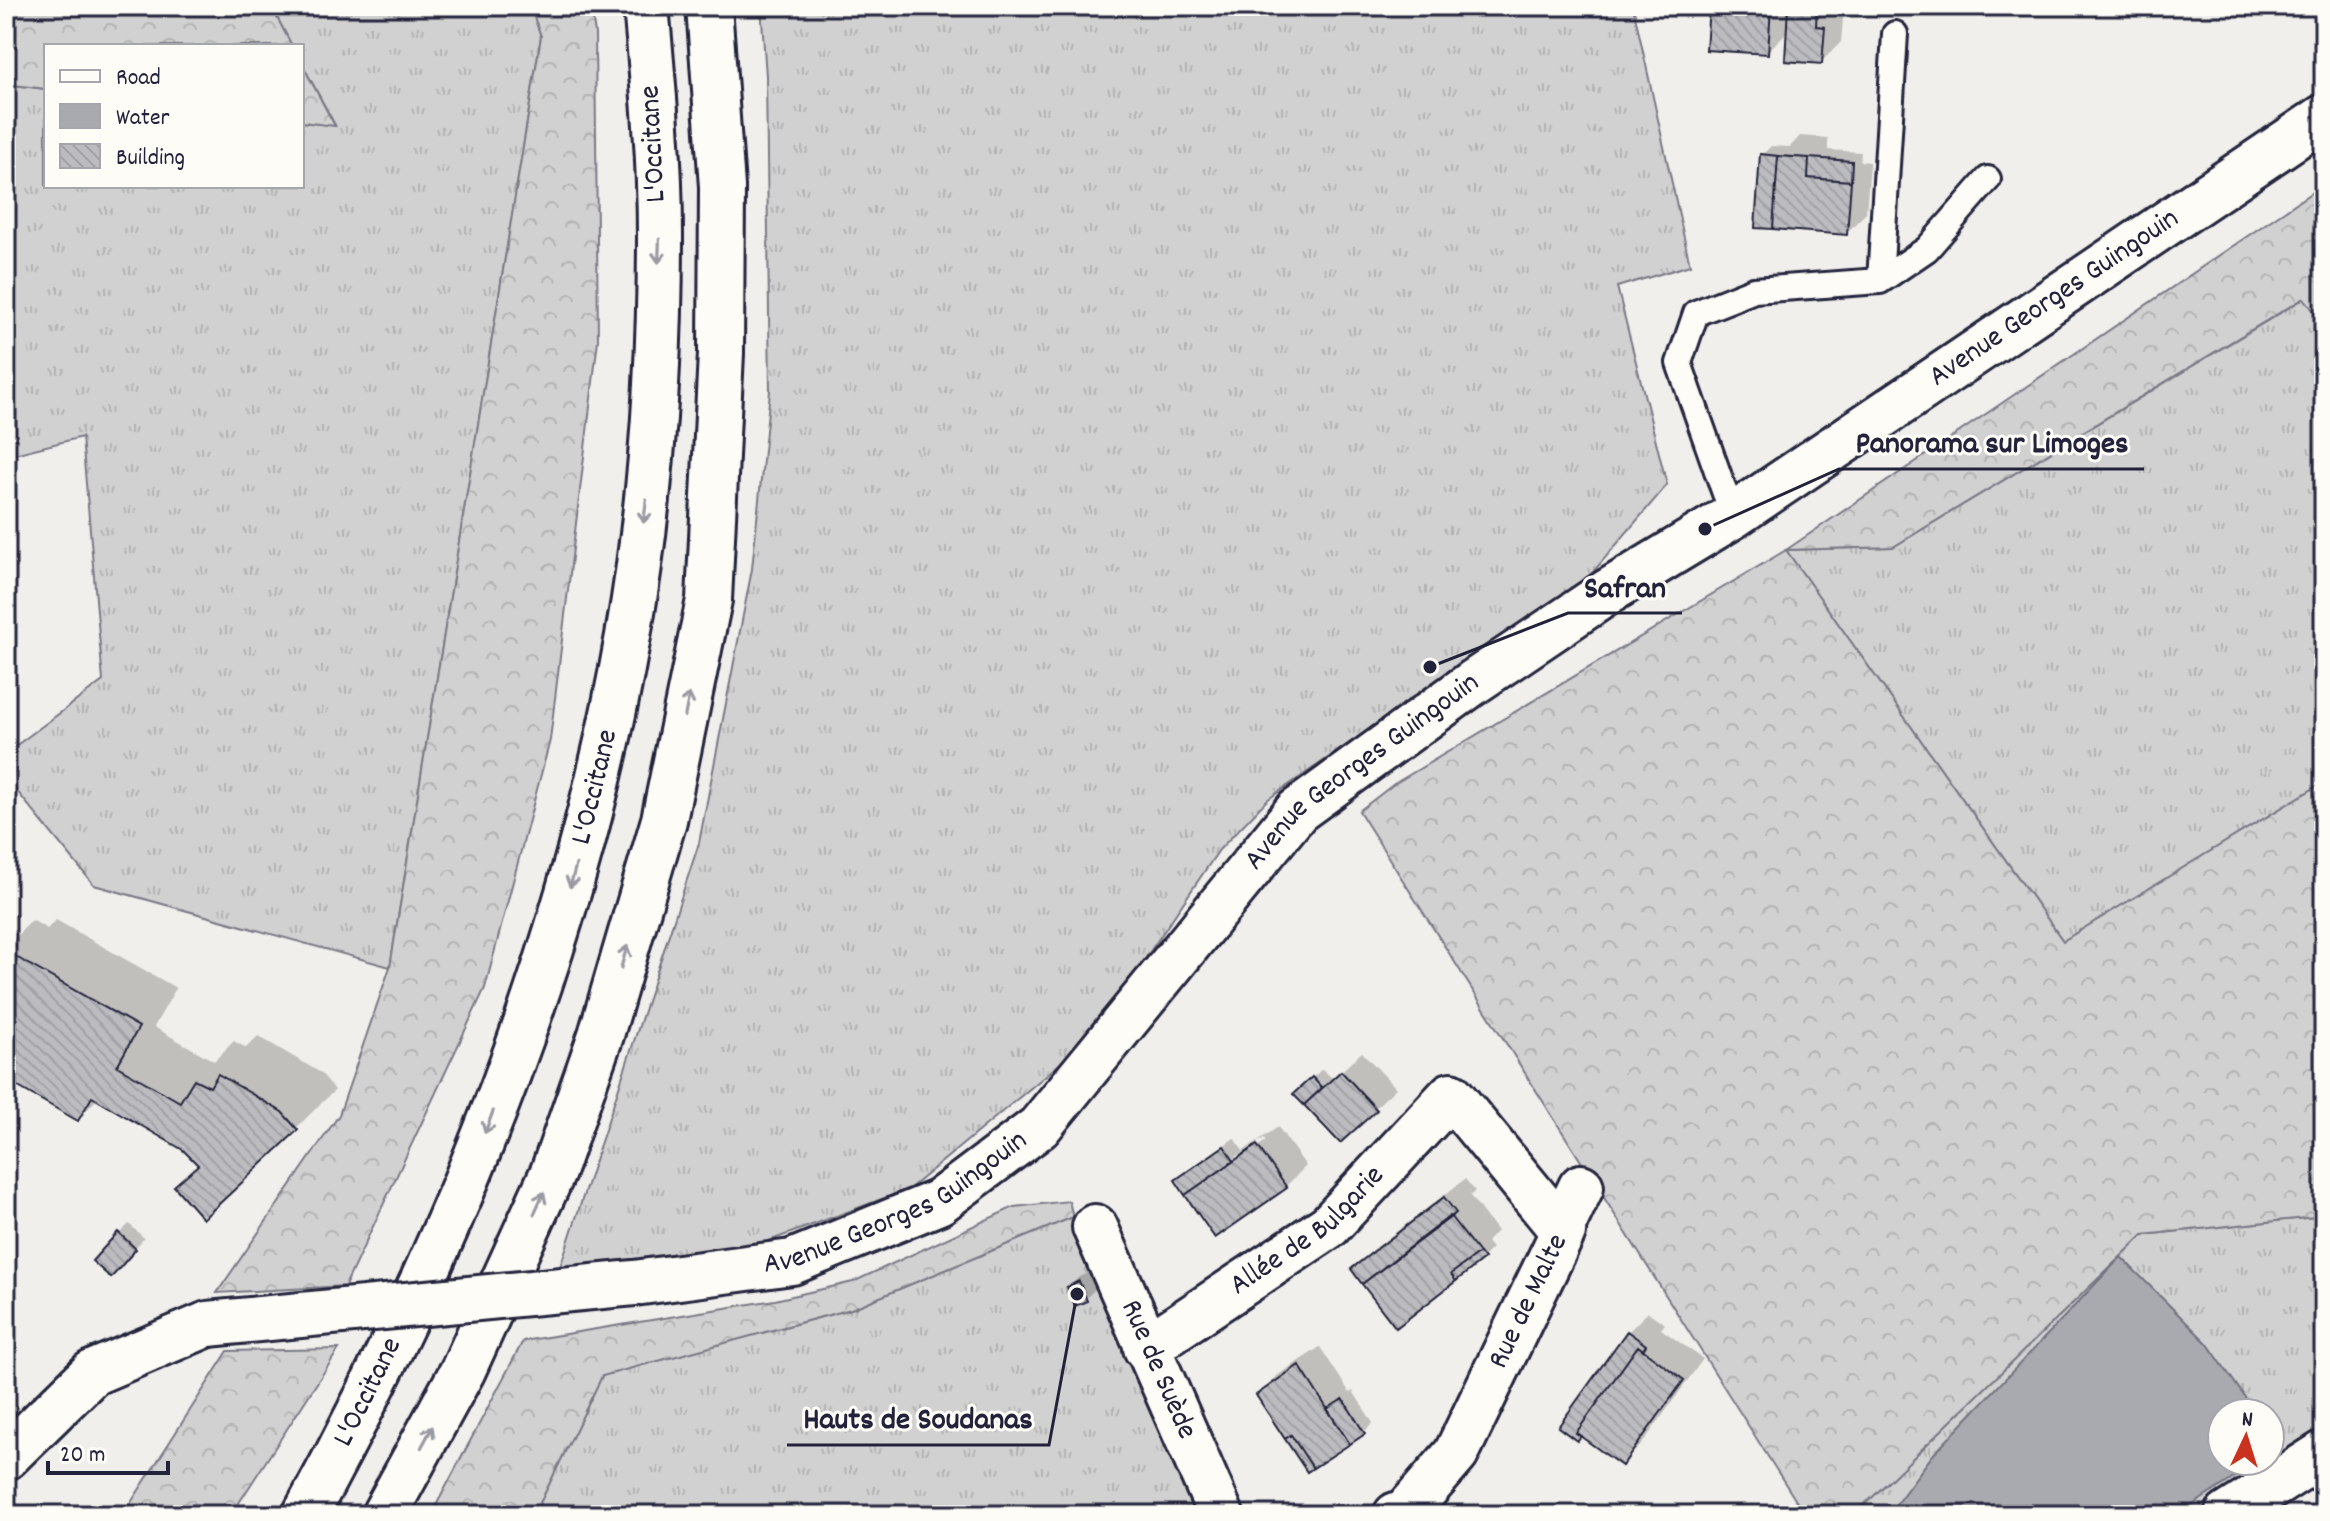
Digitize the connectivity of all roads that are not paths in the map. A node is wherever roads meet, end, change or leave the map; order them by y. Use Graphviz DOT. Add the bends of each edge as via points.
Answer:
graph roads {
  1 [pos="646,6"];
  2 [pos="709,6"];
  3 [pos="1895,34"];
  4 [pos="2324,117"];
  5 [pos="1988,179"];
  6 [pos="1880,281"];
  7 [pos="1733,516"];
  8 [pos="1451,1095"];
  9 [pos="1581,1187"];
  10 [pos="1095,1227"];
  11 [pos="1561,1229"];
  12 [pos="1146,1348"];
  13 [pos="2324,1453"];
  14 [pos="6,1457"];
  15 [pos="305,1515"];
  16 [pos="384,1515"];
  17 [pos="1221,1515"];
  18 [pos="1396,1515"];
  19 [pos="2227,1515"];
  1 -- 15 [label="main road, L'Occitane, one-way" via="660,234 656,360 646,500 628,636 592,804 525,1030 458,1203"];
  16 -- 2 [label="main road, one-way" via="463,1370 553,1172 601,1035 664,820 709,600 722,202"];
  3 -- 6 [label="lane"];
  4 -- 7 [label="main road, Avenue Georges Guingouin"];
  5 -- 6 [label="lane" via="1927,249"];
  6 -- 7 [label="lane" via="1754,290 1696,313 1679,363"];
  7 -- 14 [label="main road, Avenue Georges Guingouin, bridge" via="1609,591 1297,811 1039,1127 939,1202 792,1262 634,1283 208,1324 92,1373"];
  8 -- 11 [label="main road, Rue de Malte"];
  8 -- 12 [label="main road, Allée de Bulgarie" via="1329,1226"];
  9 -- 11 [label="main road"];
  10 -- 12 [label="main road, Rue de Suède"];
  11 -- 18 [label="main road, Rue de Malte" via="1456,1454 1406,1512"];
  12 -- 17 [label="main road, Rue de Suède"];
  13 -- 19 [label="main road"];
}
